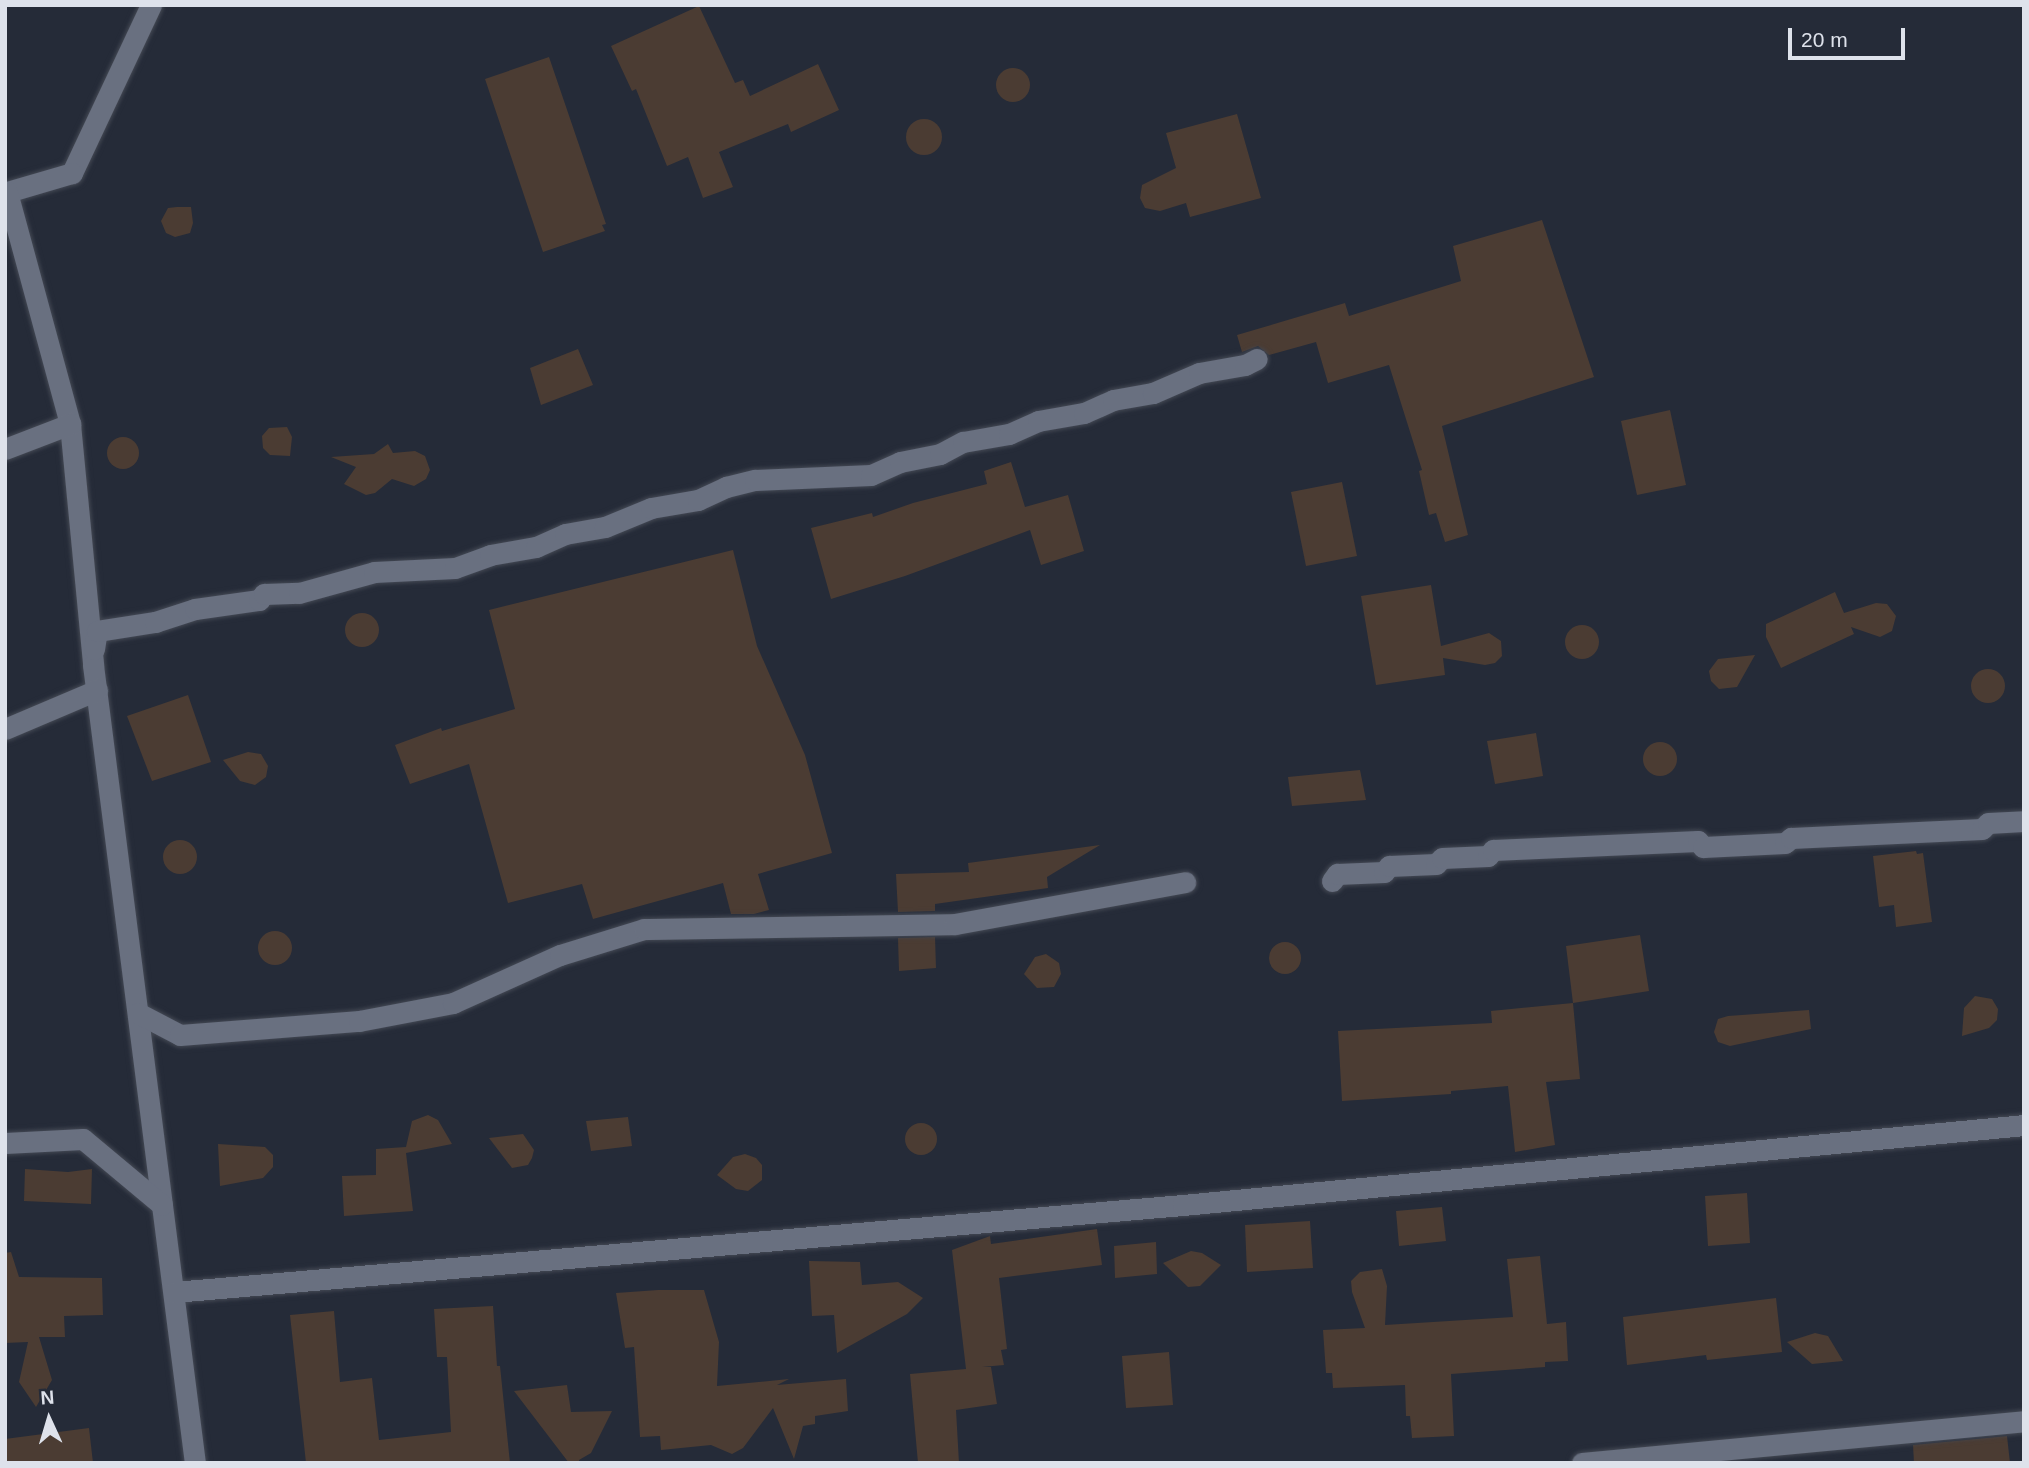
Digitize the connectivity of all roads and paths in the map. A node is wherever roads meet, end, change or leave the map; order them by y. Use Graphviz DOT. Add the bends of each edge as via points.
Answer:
graph roads {
  1 [pos="150,5"];
  2 [pos="6,192"];
  3 [pos="1257,359"];
  4 [pos="70,424"];
  5 [pos="5,449"];
  6 [pos="93,666"];
  7 [pos="97,691"];
  8 [pos="5,729"];
  9 [pos="2024,821"];
  10 [pos="1332,881"];
  11 [pos="1185,882"];
  12 [pos="138,1013"];
  13 [pos="2024,1125"];
  14 [pos="5,1143"];
  15 [pos="162,1205"];
  16 [pos="174,1292"];
  17 [pos="2024,1421"];
  18 [pos="195,1463"];
  19 [pos="1582,1463"];
  1 -- 2 [label="street" via="72,173"];
  2 -- 4 [label="street"];
  3 -- 6 [label="street" via="1199,373 1153,393 1113,400 1084,413 963,442 940,454 900,462 871,475 755,480 455,568 374,572 299,593 264,594 259,600 97,631"];
  4 -- 5 [label="street"];
  4 -- 6 [label="street"];
  6 -- 7 [label="street"];
  7 -- 8 [label="street"];
  7 -- 12 [label="street"];
  9 -- 10 [label="street" via="1988,823 1982,829 1791,838 1785,843 1703,847 1698,841 1493,850 1488,856 1390,866 1384,872 1337,874"];
  11 -- 12 [label="street" via="955,924 644,929 561,955 453,1003 359,1021 180,1035"];
  12 -- 15 [label="street"];
  13 -- 16 [label="street" via="1183,1205"];
  14 -- 15 [label="street" via="83,1139"];
  15 -- 16 [label="street"];
  16 -- 18 [label="street"];
  17 -- 19 [label="street"];
}
